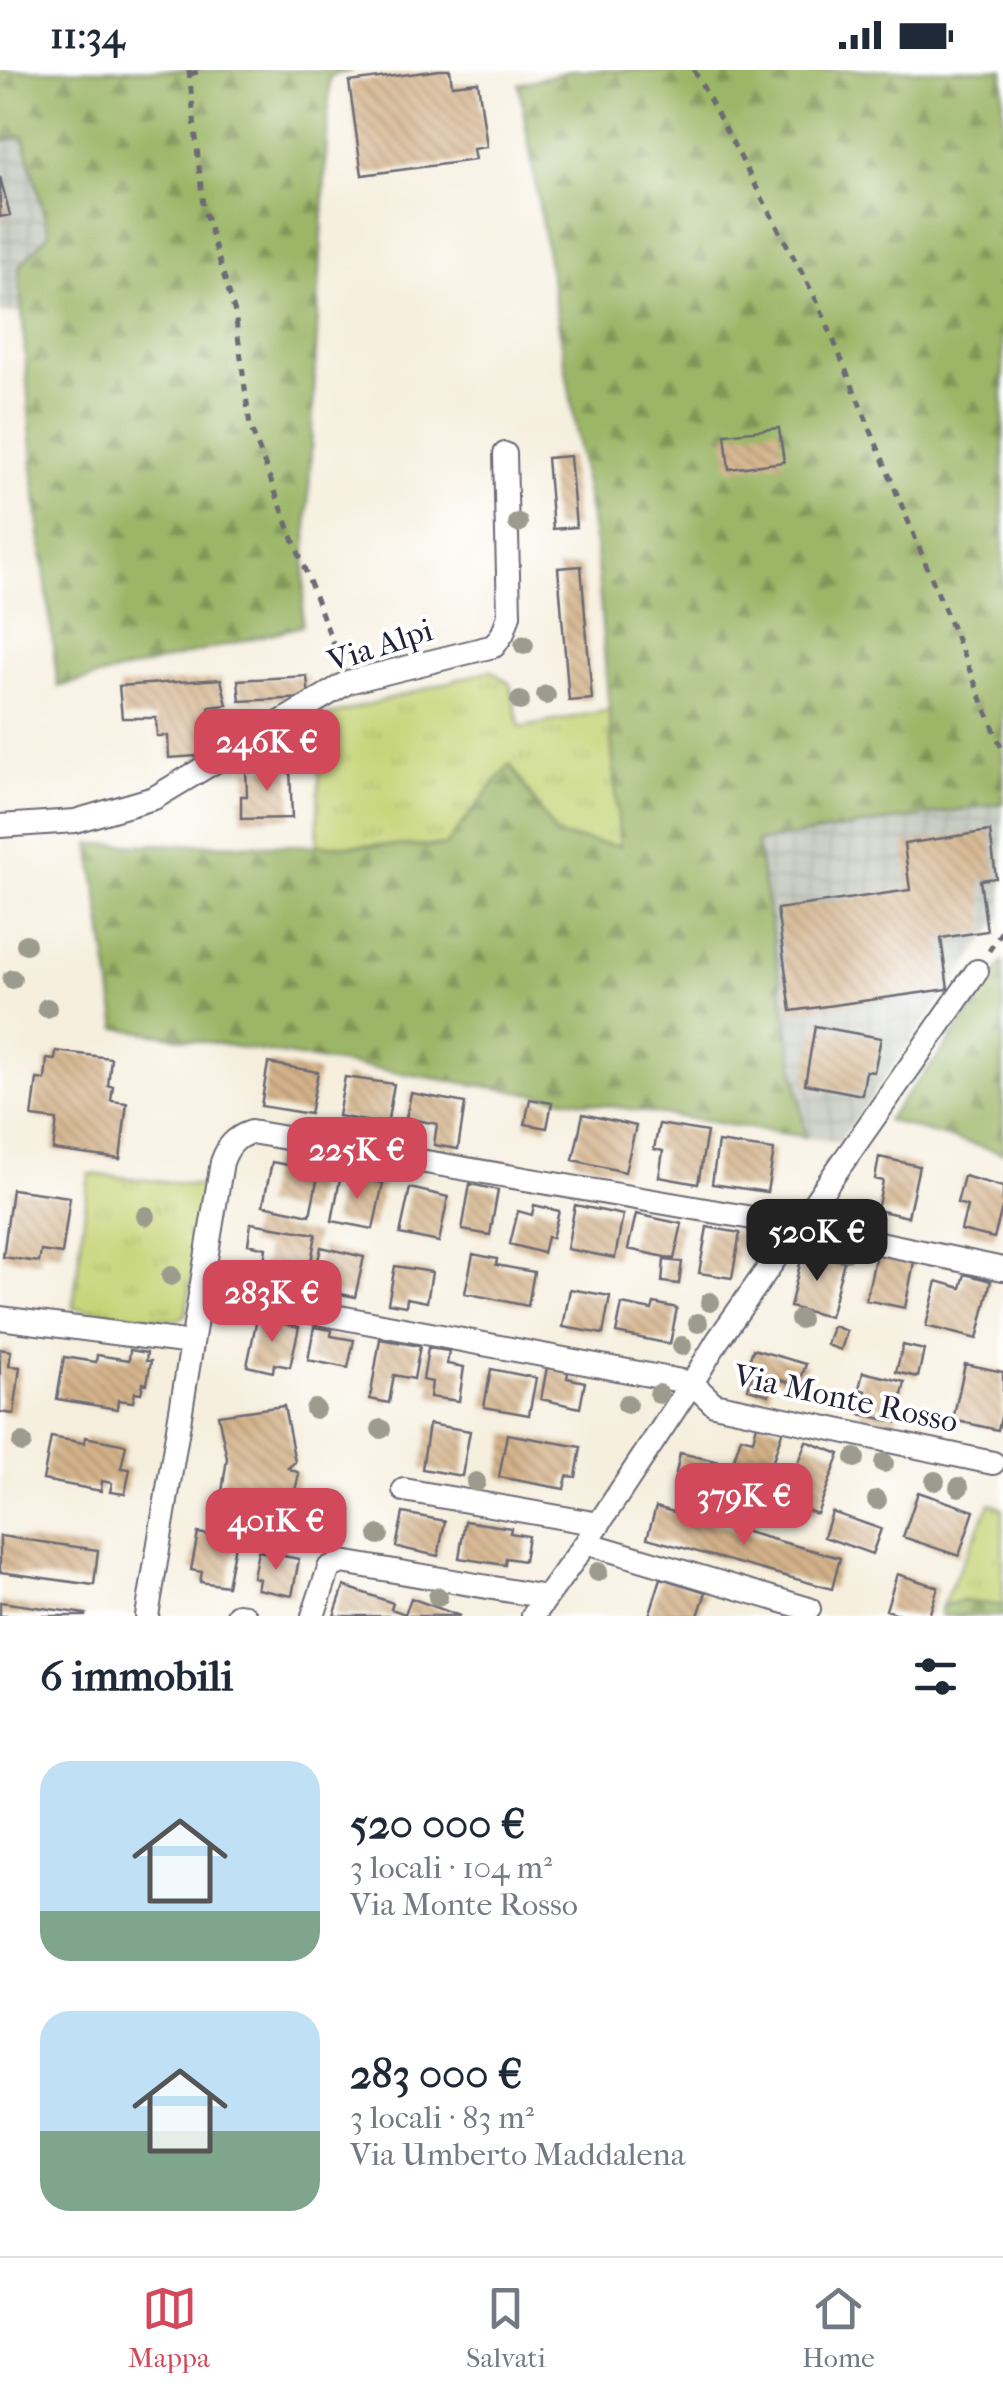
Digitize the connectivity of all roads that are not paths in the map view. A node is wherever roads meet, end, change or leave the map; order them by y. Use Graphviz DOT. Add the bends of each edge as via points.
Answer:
graph roads {
  1 [pos="505,454"];
  2 [pos="0,826"];
  3 [pos="977,971"];
  4 [pos="798,1226"];
  5 [pos="1003,1269"];
  6 [pos="200,1291"];
  7 [pos="0,1318"];
  8 [pos="191,1343"];
  9 [pos="692,1383"];
  10 [pos="993,1463"];
  11 [pos="404,1490"];
  12 [pos="592,1534"];
  13 [pos="540,1606"];
  14 [pos="809,1610"];
  15 [pos="147,1616"];
  16 [pos="313,1616"];
  1 -- 2 [label="street, Via Alpi" via="508,614 494,646 348,682 154,798 75,821"];
  3 -- 4 [label="street, Via Monte Rosso"];
  4 -- 5 [label="street"];
  4 -- 6 [label="street" via="250,1132 232,1141 222,1162"];
  4 -- 9 [label="street, Via Monte Rosso"];
  6 -- 8 [label="street"];
  6 -- 9 [label="street"];
  7 -- 8 [label="street"];
  8 -- 15 [label="street"];
  9 -- 10 [label="street, Via Monte Rosso" via="714,1404"];
  9 -- 12 [label="street, Via Monte Rosso"];
  11 -- 12 [label="street"];
  12 -- 13 [label="street, Via Monte Rosso"];
  12 -- 14 [label="street"];
  13 -- 16 [label="street" via="342,1562 329,1568"];
}
